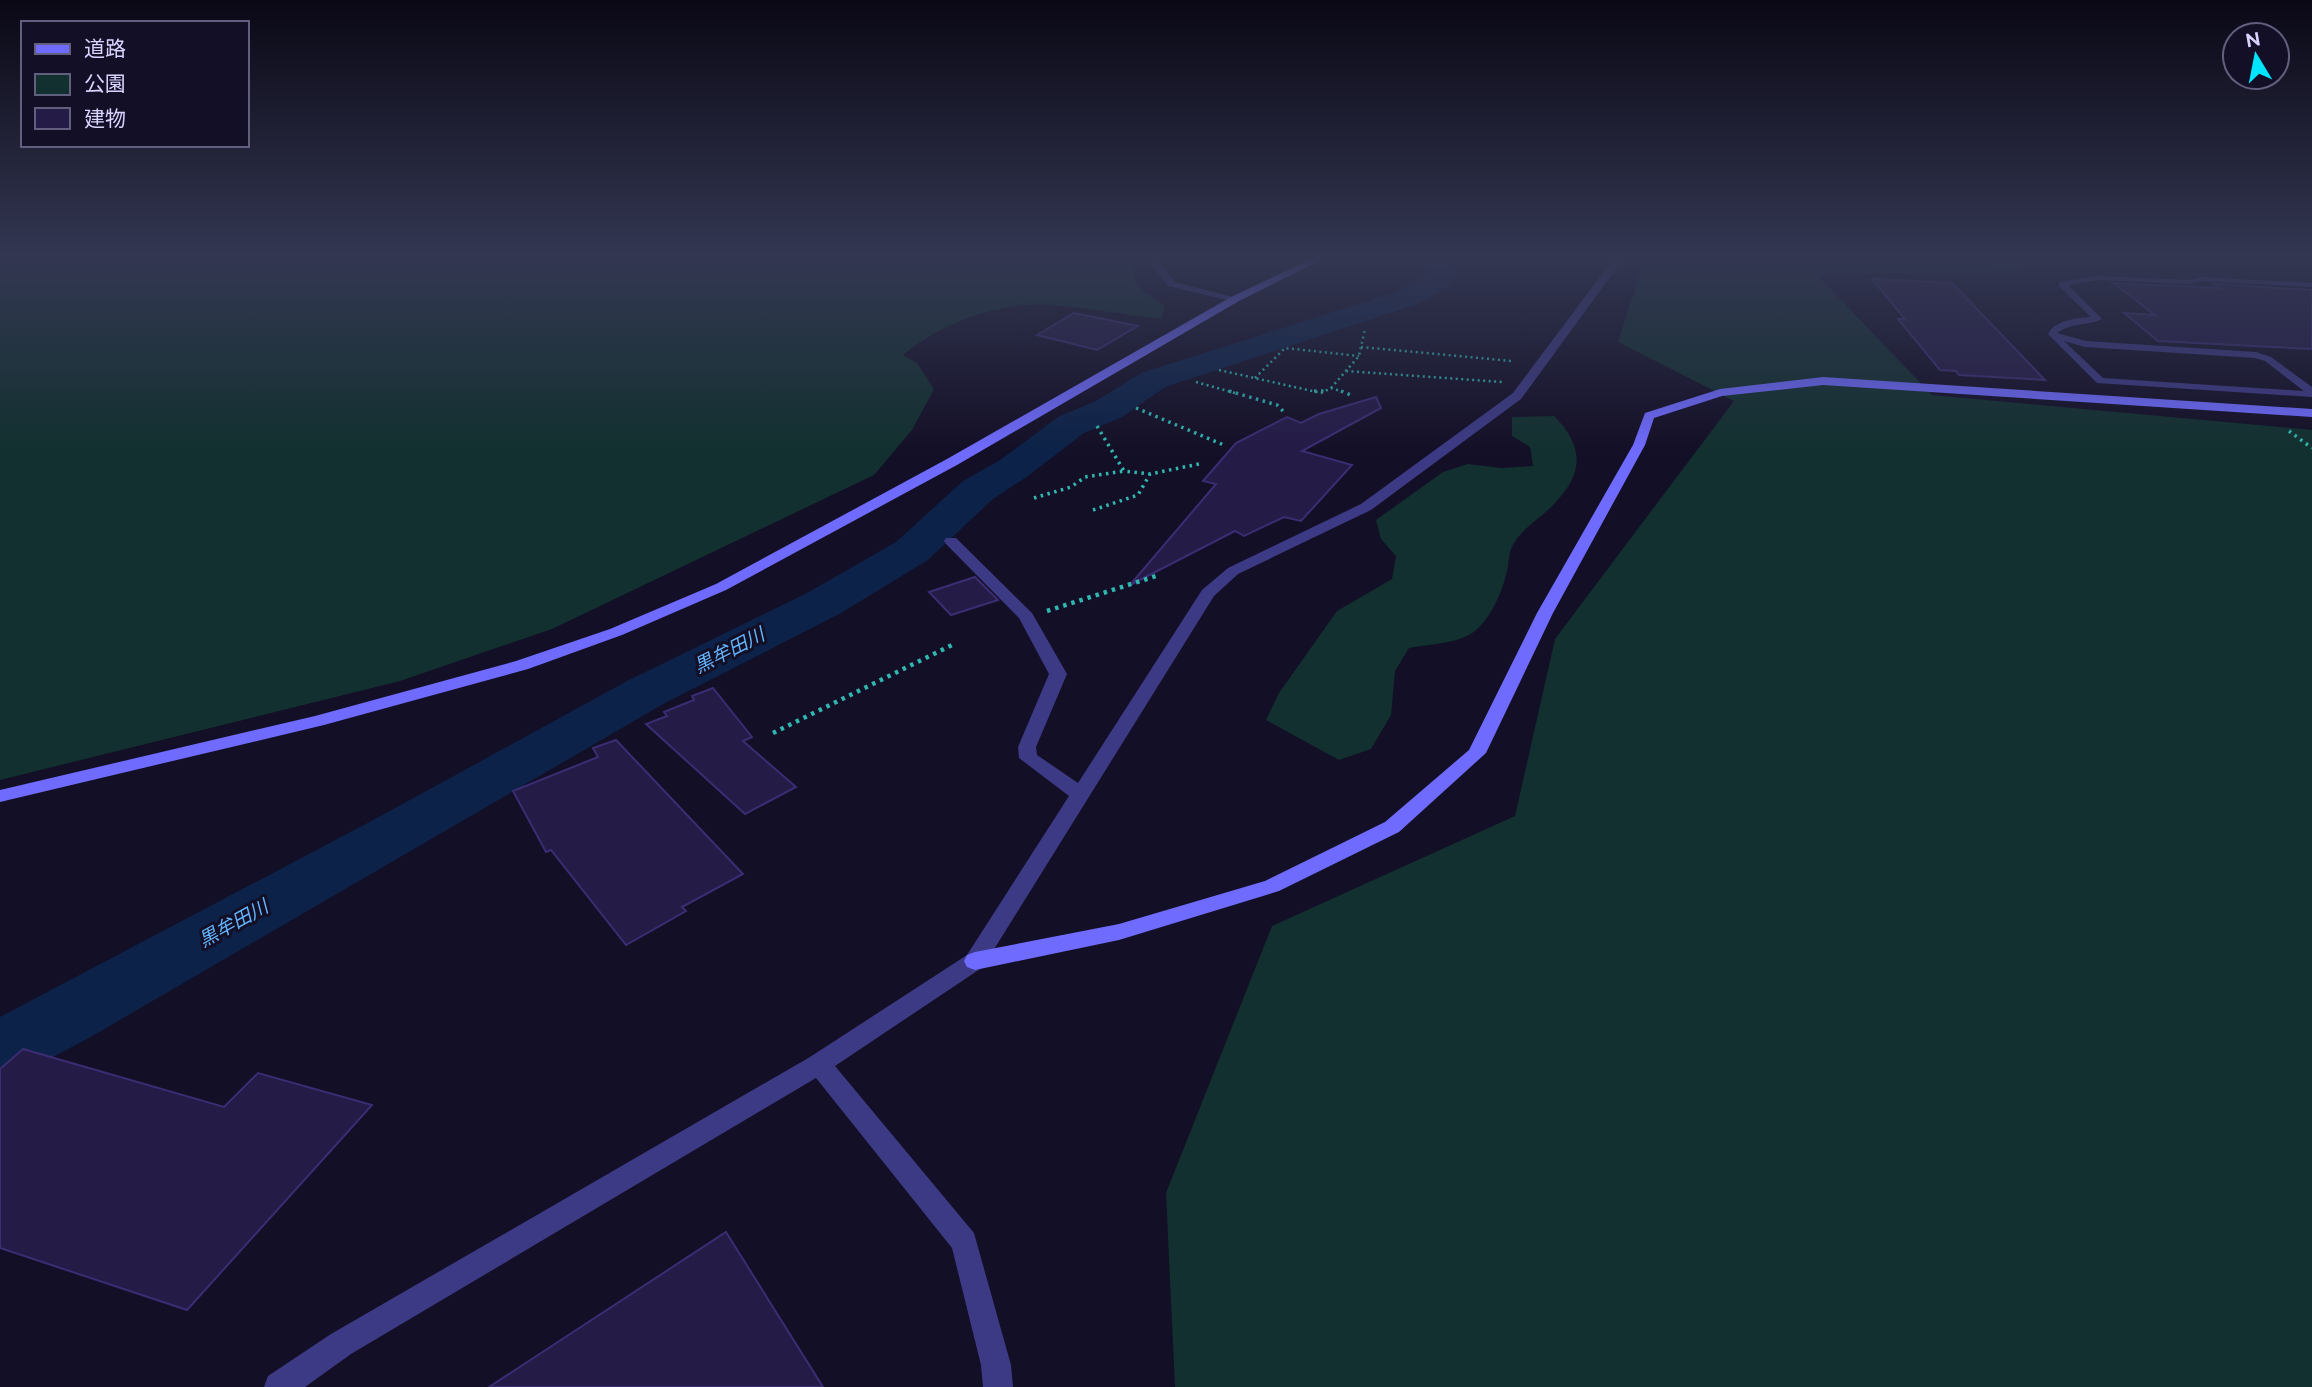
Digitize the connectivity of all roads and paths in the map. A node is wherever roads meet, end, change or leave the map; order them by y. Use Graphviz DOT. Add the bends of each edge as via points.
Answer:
graph roads {
  1 [pos="1194,323"];
  2 [pos="1571,323"];
  3 [pos="2071,323"];
  4 [pos="1365,329"];
  5 [pos="2052,334"];
  6 [pos="1361,347"];
  7 [pos="1359,356"];
  8 [pos="1512,361"];
  9 [pos="1219,370"];
  10 [pos="1346,371"];
  11 [pos="1255,378"];
  12 [pos="1196,382"];
  13 [pos="1510,383"];
  14 [pos="1331,388"];
  15 [pos="2311,392"];
  16 [pos="1351,395"];
  17 [pos="1136,408"];
  18 [pos="1286,413"];
  19 [pos="2312,413"];
  20 [pos="1097,426"];
  21 [pos="1224,444"];
  22 [pos="1199,464"];
  23 [pos="1124,471"];
  24 [pos="1150,474"];
  25 [pos="1034,498"];
  26 [pos="1093,510"];
  27 [pos="951,541"];
  28 [pos="1156,576"];
  29 [pos="1043,612"];
  30 [pos="956,643"];
  31 [pos="773,733"];
  32 [pos="1080,794"];
  33 [pos="0,796"];
  34 [pos="975,961"];
  35 [pos="820,1064"];
  36 [pos="279,1387"];
  37 [pos="998,1387"];
  1 -- 33 [label="street" via="952,462 721,587 616,632 522,665 318,721"];
  2 -- 32 [label="street" via="1517,396 1366,507 1233,571 1208,593"];
  3 -- 5 [label="lane"];
  4 -- 6 [label="path"];
  5 -- 15 [label="lane" via="2085,344 2256,355"];
  5 -- 15 [label="lane" via="2100,381"];
  6 -- 7 [label="path"];
  6 -- 8 [label="path"];
  7 -- 10 [label="path"];
  7 -- 11 [label="path" via="1285,348"];
  9 -- 11 [label="path"];
  10 -- 13 [label="path"];
  10 -- 14 [label="path"];
  11 -- 14 [label="path" via="1321,393"];
  12 -- 18 [label="path" via="1277,405"];
  14 -- 16 [label="path"];
  17 -- 21 [label="path"];
  19 -- 34 [label="street" via="1823,380 1720,393 1649,416 1639,444 1545,613 1477,753 1392,827 1272,886 1119,932"];
  20 -- 23 [label="path"];
  22 -- 24 [label="path"];
  23 -- 24 [label="path"];
  23 -- 25 [label="path" via="1085,477 1071,487"];
  24 -- 26 [label="path" via="1138,495"];
  27 -- 32 [label="street" via="1026,616 1058,674 1027,747 1028,758"];
  28 -- 29 [label="path"];
  30 -- 31 [label="path"];
  32 -- 34 [label="street"];
  34 -- 35 [label="street"];
  35 -- 36 [label="street" via="341,1344"];
  35 -- 37 [label="street" via="964,1242"];
}
